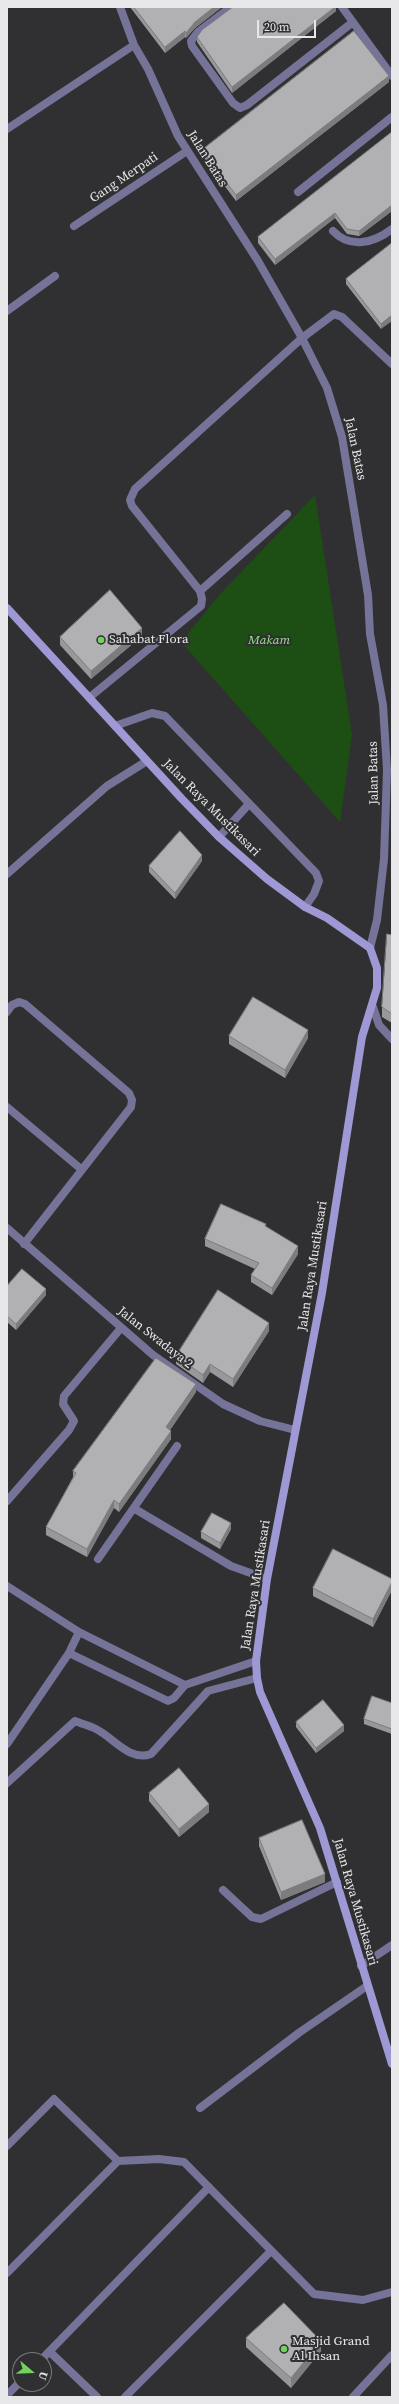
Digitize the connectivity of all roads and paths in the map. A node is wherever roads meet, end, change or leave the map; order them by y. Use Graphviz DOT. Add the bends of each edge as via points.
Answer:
graph roads {
  1 [pos="120,7"];
  2 [pos="231,7"];
  3 [pos="342,7"];
  4 [pos="353,22"];
  5 [pos="134,45"];
  6 [pos="392,76"];
  7 [pos="392,117"];
  8 [pos="7,129"];
  9 [pos="187,151"];
  10 [pos="298,192"];
  11 [pos="74,226"];
  12 [pos="392,229"];
  13 [pos="333,231"];
  14 [pos="55,276"];
  15 [pos="7,311"];
  16 [pos="302,338"];
  17 [pos="392,364"];
  18 [pos="287,514"];
  19 [pos="200,591"];
  20 [pos="7,608"];
  21 [pos="90,697"];
  22 [pos="115,726"];
  23 [pos="147,761"];
  24 [pos="390,771"];
  25 [pos="248,805"];
  26 [pos="219,836"];
  27 [pos="7,874"];
  28 [pos="305,907"];
  29 [pos="370,948"];
  30 [pos="373,1007"];
  31 [pos="7,1012"];
  32 [pos="392,1039"];
  33 [pos="7,1107"];
  34 [pos="81,1169"];
  35 [pos="7,1228"];
  36 [pos="24,1244"];
  37 [pos="121,1328"];
  38 [pos="295,1430"];
  39 [pos="177,1446"];
  40 [pos="7,1501"];
  41 [pos="135,1509"];
  42 [pos="98,1559"];
  43 [pos="267,1579"];
  44 [pos="7,1586"];
  45 [pos="79,1632"];
  46 [pos="69,1653"];
  47 [pos="256,1661"];
  48 [pos="257,1678"];
  49 [pos="185,1686"];
  50 [pos="7,1744"];
  51 [pos="7,1783"];
  52 [pos="337,1882"];
  53 [pos="223,1890"];
  54 [pos="392,1944"];
  55 [pos="361,1966"];
  56 [pos="367,1986"];
  57 [pos="392,2064"];
  58 [pos="200,2108"];
  59 [pos="7,2146"];
  60 [pos="118,2161"];
  61 [pos="209,2188"];
  62 [pos="271,2251"];
  63 [pos="7,2273"];
  64 [pos="392,2292"];
  65 [pos="50,2352"];
  66 [pos="52,2354"];
  67 [pos="392,2355"];
  68 [pos="97,2397"];
  69 [pos="125,2397"];
  70 [pos="353,2397"];
  1 -- 5 [label="street, Jalan Batas"];
  2 -- 4 [label="street" via="198,32 191,41 233,103 240,108"];
  3 -- 4 [label="street"];
  4 -- 6 [label="street"];
  5 -- 8 [label="street"];
  5 -- 9 [label="street, Jalan Batas"];
  7 -- 10 [label="street"];
  9 -- 11 [label="street, Gang Merpati"];
  9 -- 16 [label="street, Jalan Batas" via="258,261"];
  12 -- 13 [label="street" via="373,241 360,242 340,238"];
  14 -- 15 [label="street"];
  16 -- 17 [label="street" via="334,314 342,317"];
  16 -- 19 [label="street" via="135,488 130,500 132,506"];
  16 -- 24 [label="street, Jalan Batas" via="328,388 345,452 368,595 370,634 383,705"];
  18 -- 19 [label="street"];
  19 -- 21 [label="street" via="201,606"];
  20 -- 21 [label="main road, Jalan Raya Mustikasari"];
  21 -- 22 [label="main road, Jalan Raya Mustikasari"];
  22 -- 23 [label="main road, Jalan Raya Mustikasari"];
  22 -- 25 [label="street" via="152,713 165,716"];
  23 -- 26 [label="main road, Jalan Raya Mustikasari"];
  23 -- 27 [label="street" via="107,786"];
  24 -- 29 [label="street, Jalan Batas" via="384,859 377,920"];
  25 -- 26 [label="street"];
  25 -- 28 [label="street" via="304,858 316,873 319,881"];
  26 -- 28 [label="main road, Jalan Raya Mustikasari" via="267,879"];
  28 -- 29 [label="main road, Jalan Raya Mustikasari" via="327,918"];
  29 -- 30 [label="main road, Jalan Raya Mustikasari" via="377,968 377,988"];
  30 -- 32 [label="street" via="379,1025"];
  30 -- 38 [label="main road, Jalan Raya Mustikasari" via="362,1037 322,1293"];
  31 -- 34 [label="street" via="12,1005 19,1002 25,1004 128,1093 132,1100 131,1107"];
  33 -- 34 [label="street"];
  34 -- 36 [label="street"];
  35 -- 36 [label="street, Jalan Swadaya 2"];
  36 -- 37 [label="street, Jalan Swadaya 2"];
  37 -- 38 [label="street, Jalan Swadaya 2" via="153,1355 223,1404 260,1421"];
  37 -- 40 [label="street" via="64,1396 63,1404 74,1421 69,1430"];
  38 -- 43 [label="main road, Jalan Raya Mustikasari"];
  39 -- 41 [label="street"];
  41 -- 42 [label="street"];
  41 -- 43 [label="street" via="231,1566"];
  43 -- 47 [label="main road, Jalan Raya Mustikasari"];
  44 -- 45 [label="street"];
  45 -- 46 [label="street"];
  45 -- 49 [label="street"];
  46 -- 49 [label="street" via="165,1700 172,1700"];
  46 -- 50 [label="street"];
  47 -- 48 [label="main road, Jalan Raya Mustikasari"];
  47 -- 49 [label="street"];
  48 -- 51 [label="street" via="208,1691 151,1754 143,1757 135,1756 96,1729 75,1721"];
  48 -- 52 [label="main road, Jalan Raya Mustikasari" via="279,1737 312,1807"];
  52 -- 53 [label="street" via="260,1919 252,1917"];
  52 -- 55 [label="main road, Jalan Raya Mustikasari"];
  54 -- 55 [label="street"];
  55 -- 56 [label="main road, Jalan Raya Mustikasari"];
  56 -- 57 [label="main road, Jalan Raya Mustikasari"];
  56 -- 58 [label="street" via="300,2032"];
  59 -- 60 [label="street" via="54,2099"];
  60 -- 61 [label="street" via="159,2159 184,2162"];
  60 -- 63 [label="street"];
  61 -- 62 [label="street"];
  61 -- 65 [label="street"];
  62 -- 64 [label="street" via="314,2294 363,2300"];
  62 -- 69 [label="street"];
  66 -- 68 [label="street"];
  67 -- 70 [label="street"];
}
